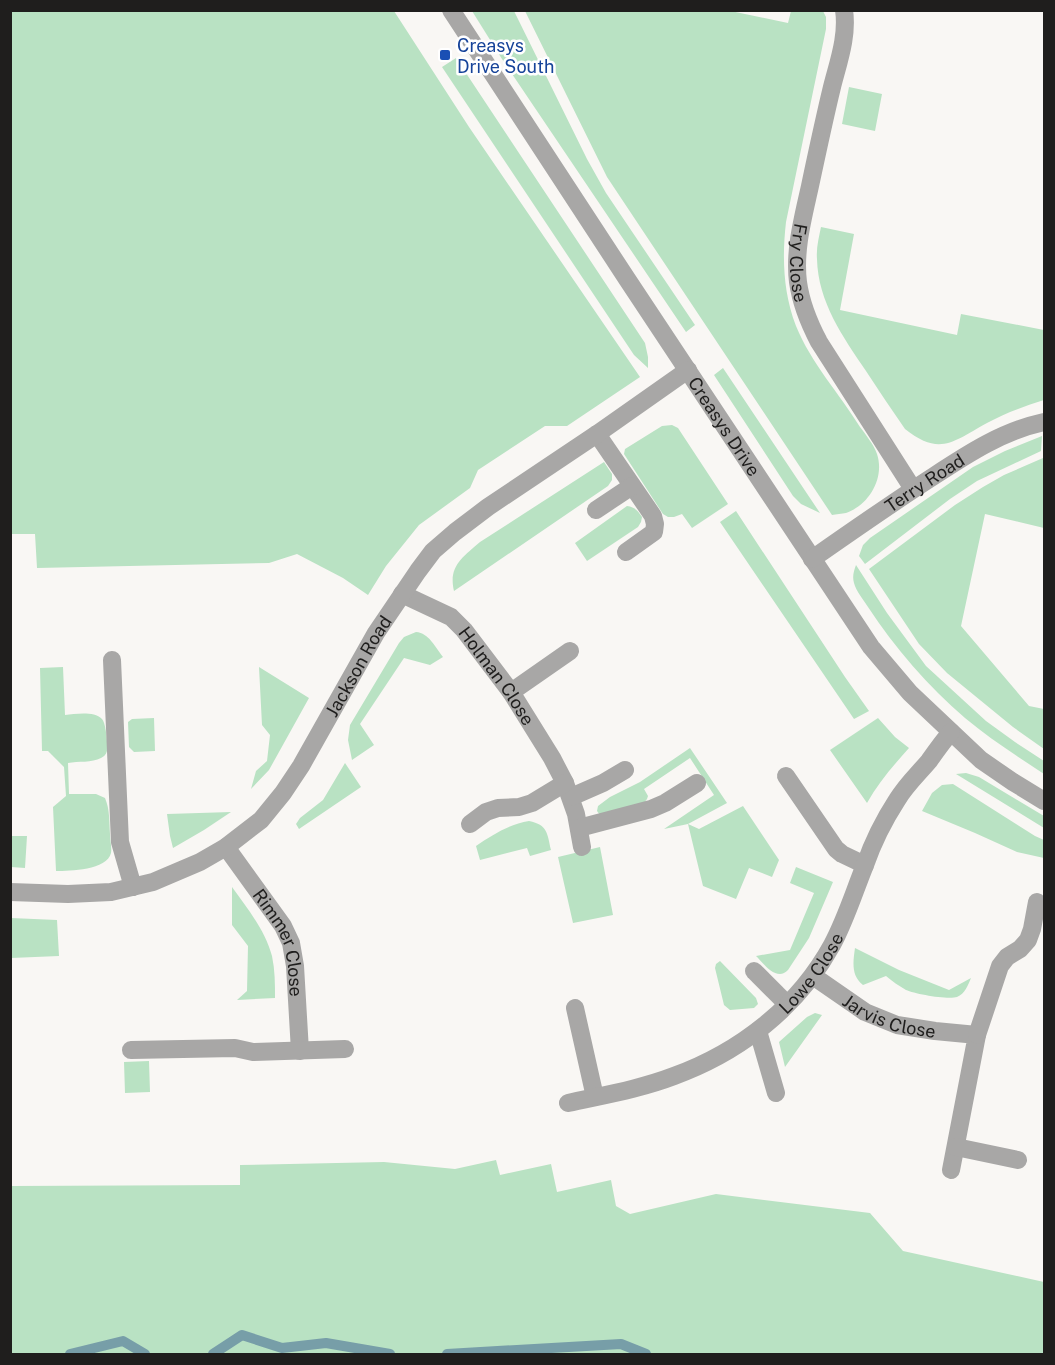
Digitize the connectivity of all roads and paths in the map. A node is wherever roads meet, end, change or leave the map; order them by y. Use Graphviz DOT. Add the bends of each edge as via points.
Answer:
graph roads {
  1 [pos="451,10"];
  2 [pos="844,10"];
  3 [pos="688,370"];
  4 [pos="1044,422"];
  5 [pos="597,434"];
  6 [pos="632,486"];
  7 [pos="913,489"];
  8 [pos="596,510"];
  9 [pos="626,552"];
  10 [pos="812,559"];
  11 [pos="402,594"];
  12 [pos="570,651"];
  13 [pos="112,660"];
  14 [pos="511,692"];
  15 [pos="951,732"];
  16 [pos="624,770"];
  17 [pos="786,776"];
  18 [pos="698,783"];
  19 [pos="568,790"];
  20 [pos="1044,801"];
  21 [pos="470,824"];
  22 [pos="579,828"];
  23 [pos="226,847"];
  24 [pos="582,847"];
  25 [pos="865,865"];
  26 [pos="133,887"];
  27 [pos="10,892"];
  28 [pos="1037,902"];
  29 [pos="754,971"];
  30 [pos="813,976"];
  31 [pos="788,1004"];
  32 [pos="575,1008"];
  33 [pos="758,1031"];
  34 [pos="977,1035"];
  35 [pos="345,1049"];
  36 [pos="131,1050"];
  37 [pos="300,1051"];
  38 [pos="776,1094"];
  39 [pos="595,1097"];
  40 [pos="568,1103"];
  41 [pos="956,1147"];
  42 [pos="1018,1160"];
  43 [pos="951,1170"];
  1 -- 3 [label="street, Creasys Drive"];
  2 -- 7 [label="street, Fry Close" via="845,30 800,234 798,281 803,306 819,342"];
  3 -- 5 [label="street, Jackson Road"];
  3 -- 10 [label="street, Creasys Drive"];
  4 -- 7 [label="street, Terry Road" via="977,448"];
  5 -- 6 [label="street"];
  5 -- 11 [label="street, Jackson Road" via="455,532 433,551"];
  6 -- 8 [label="street"];
  6 -- 9 [label="street" via="655,524 654,532"];
  7 -- 10 [label="street, Terry Road"];
  10 -- 15 [label="street, Creasys Drive" via="871,647 910,693"];
  11 -- 14 [label="street, Holman Close" via="451,617"];
  11 -- 23 [label="street, Jackson Road" via="283,793 261,820"];
  12 -- 14 [label="street"];
  13 -- 26 [label="street" via="120,842"];
  14 -- 19 [label="street, Holman Close"];
  15 -- 20 [label="street, Creasys Drive" via="981,760"];
  15 -- 25 [label="street, Lowe Close" via="897,800"];
  16 -- 19 [label="street" via="603,783"];
  17 -- 25 [label="street" via="836,849"];
  18 -- 22 [label="street" via="651,809"];
  19 -- 21 [label="street" via="519,807 486,812"];
  19 -- 22 [label="street, Holman Close"];
  22 -- 24 [label="street, Holman Close"];
  23 -- 26 [label="street, Jackson Road" via="176,873"];
  23 -- 37 [label="street, Rimmer Close" via="291,942"];
  25 -- 30 [label="street, Lowe Close" via="848,913"];
  26 -- 27 [label="street, Jackson Road" via="68,894"];
  28 -- 34 [label="street" via="1028,940 1000,966"];
  29 -- 31 [label="street"];
  30 -- 31 [label="street, Lowe Close"];
  30 -- 34 [label="street, Jarvis Close" via="865,1012 897,1025"];
  31 -- 33 [label="street, Lowe Close"];
  32 -- 39 [label="street"];
  33 -- 38 [label="street"];
  33 -- 39 [label="street, Lowe Close" via="709,1061 675,1076"];
  34 -- 41 [label="street"];
  35 -- 37 [label="street"];
  36 -- 37 [label="street"];
  39 -- 40 [label="street, Lowe Close"];
  41 -- 42 [label="street"];
  41 -- 43 [label="street"];
}
